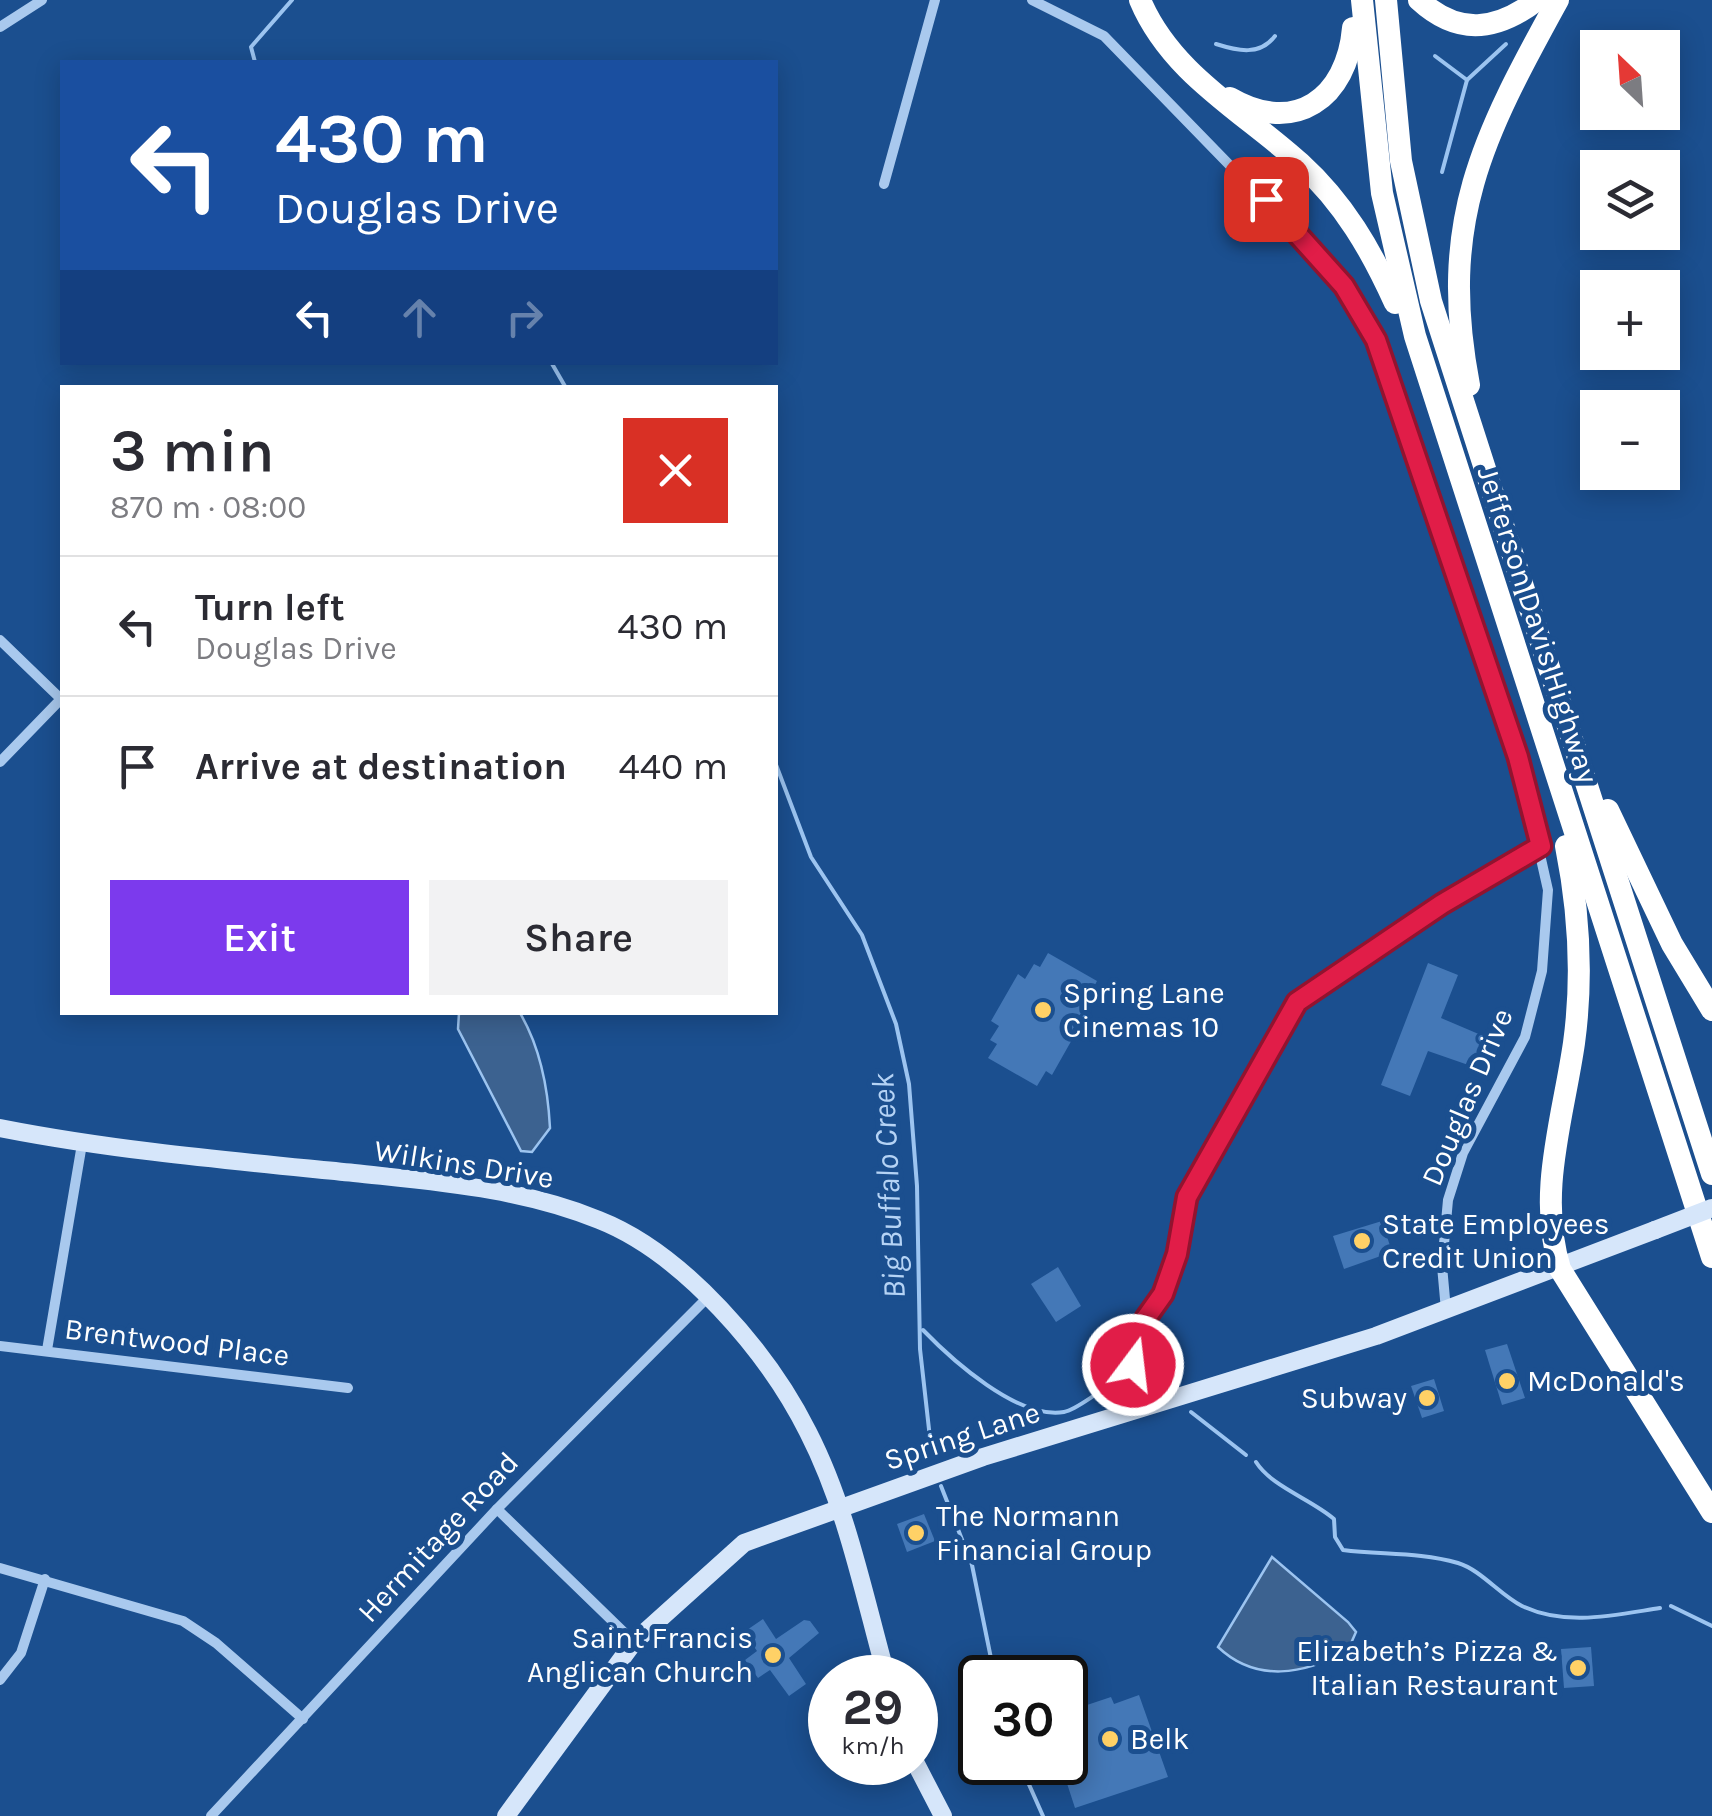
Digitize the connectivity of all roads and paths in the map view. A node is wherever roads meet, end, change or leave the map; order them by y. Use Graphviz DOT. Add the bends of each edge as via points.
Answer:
graph roads {
  1 [pos="42,0"];
  2 [pos="935,0"];
  3 [pos="1032,0"];
  4 [pos="1140,0"];
  5 [pos="1352,0"];
  6 [pos="1362,0"];
  7 [pos="1386,0"];
  8 [pos="1419,0"];
  9 [pos="1537,0"];
  10 [pos="1558,0"];
  11 [pos="0,27"];
  12 [pos="1204,82"];
  13 [pos="884,184"];
  14 [pos="1415,336"];
  15 [pos="1473,438"];
  16 [pos="0,640"];
  17 [pos="60,698"];
  18 [pos="60,700"];
  19 [pos="1564,716"];
  20 [pos="0,762"];
  21 [pos="1560,788"];
  22 [pos="1541,846"];
  23 [pos="1712,1010"];
  24 [pos="0,1128"];
  25 [pos="82,1144"];
  26 [pos="1712,1174"];
  27 [pos="1712,1208"];
  28 [pos="1712,1257"];
  29 [pos="1560,1269"];
  30 [pos="708,1297"];
  31 [pos="1446,1311"];
  32 [pos="1146,1318"];
  33 [pos="0,1346"];
  34 [pos="47,1350"];
  35 [pos="348,1388"];
  36 [pos="1138,1409"];
  37 [pos="838,1507"];
  38 [pos="497,1509"];
  39 [pos="1712,1512"];
  40 [pos="0,1568"];
  41 [pos="45,1579"];
  42 [pos="634,1642"];
  43 [pos="880,1655"];
  44 [pos="0,1680"];
  45 [pos="302,1719"];
  46 [pos="926,1785"];
  47 [pos="211,1816"];
  48 [pos="506,1816"];
  49 [pos="942,1816"];
  1 -- 11 [label="street"];
  2 -- 13 [label="street"];
  3 -- 22 [label="street, Douglas Drive" via="1104,36 1303,240 1364,317 1413,441"];
  4 -- 12 [label="highway" via="1170,50"];
  5 -- 12 [label="highway" via="1350,56 1342,76 1316,103 1297,113 1269,112"];
  6 -- 14 [label="highway, Jefferson Davis Highway" via="1382,193"];
  7 -- 15 [label="highway, Jefferson Davis Highway" via="1408,203"];
  8 -- 9 [label="highway" via="1446,21 1470,27 1496,25"];
  10 -- 15 [label="highway" via="1498,109 1468,194 1458,304"];
  12 -- 14 [label="highway" via="1331,195 1363,237"];
  14 -- 21 [label="highway, Jefferson Davis Highway"];
  15 -- 19 [label="highway, Jefferson Davis Highway"];
  16 -- 17 [label="street"];
  18 -- 20 [label="street"];
  19 -- 23 [label="highway" via="1672,944"];
  19 -- 26 [label="highway, Jefferson Davis Highway"];
  21 -- 28 [label="highway, Jefferson Davis Highway"];
  21 -- 29 [label="highway" via="1580,980 1549,1199"];
  22 -- 31 [label="street, Douglas Drive" via="1548,890 1542,971 1525,1038 1463,1153 1448,1200"];
  22 -- 32 [label="street" via="1297,1002 1187,1197 1177,1254"];
  24 -- 25 [label="street, Wilkins Drive"];
  25 -- 30 [label="street, Wilkins Drive" via="520,1195 600,1220 650,1247"];
  25 -- 34 [label="street"];
  27 -- 29 [label="street, Spring Lane, bridge"];
  29 -- 31 [label="street, Spring Lane"];
  29 -- 39 [label="highway"];
  30 -- 37 [label="street, Wilkins Drive" via="768,1365 809,1433"];
  30 -- 38 [label="street, Hermitage Road"];
  31 -- 36 [label="street, Spring Lane"];
  32 -- 36 [label="street" via="1133,1365"];
  32 -- 36 [label="street" via="1131,1325 1116,1350 1116,1368"];
  33 -- 34 [label="street, Brentwood Place"];
  34 -- 35 [label="street, Brentwood Place"];
  36 -- 37 [label="street, Spring Lane"];
  37 -- 42 [label="street, Spring Lane" via="744,1543"];
  37 -- 43 [label="street, Wilkins Drive"];
  38 -- 42 [label="street"];
  38 -- 45 [label="street, Hermitage Road"];
  40 -- 41 [label="street"];
  41 -- 44 [label="street" via="22,1654"];
  41 -- 45 [label="street" via="182,1621"];
  42 -- 48 [label="street, Spring Lane"];
  45 -- 47 [label="street, Hermitage Road"];
  46 -- 49 [label="street"];
}
